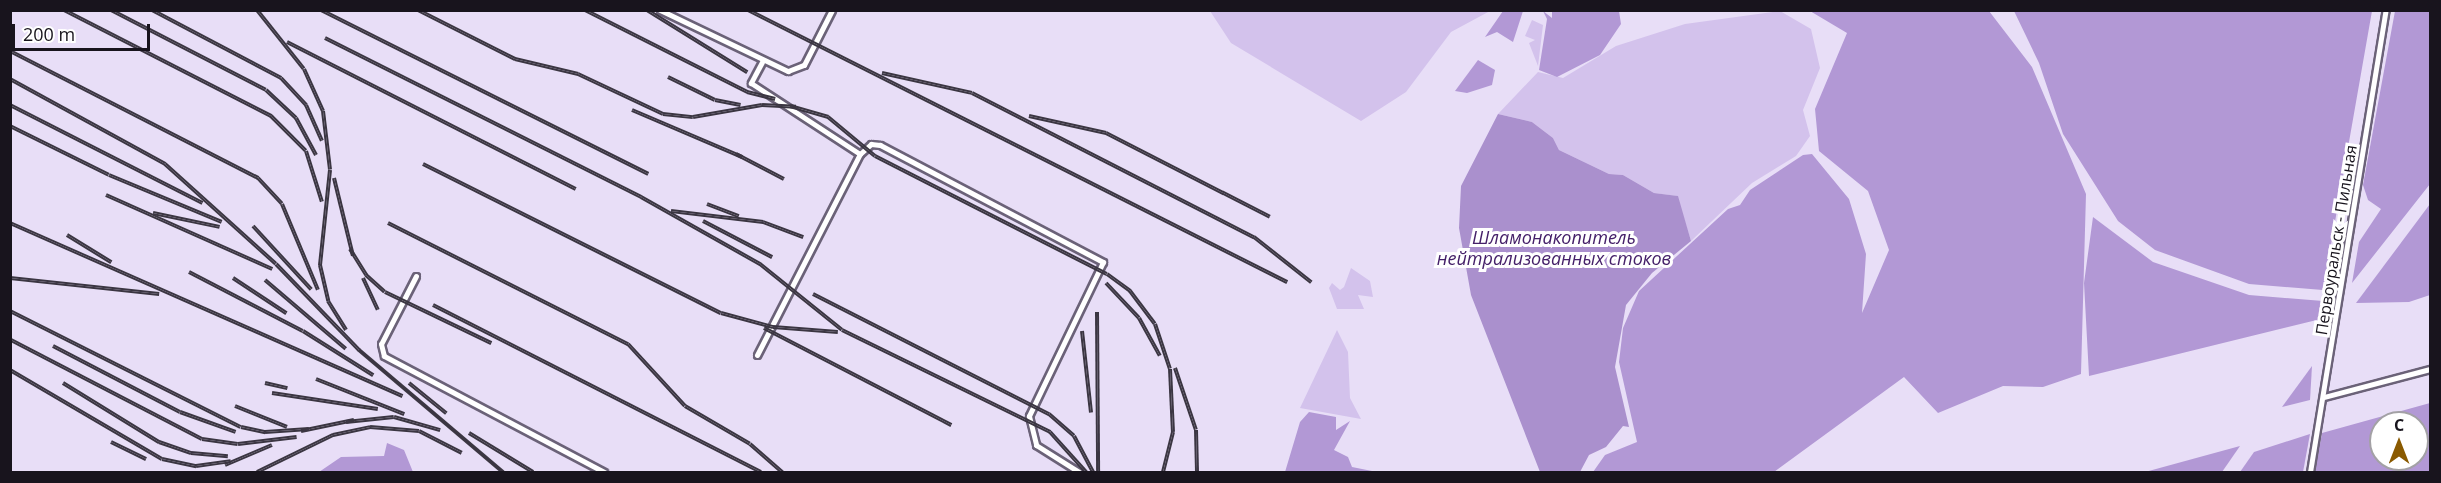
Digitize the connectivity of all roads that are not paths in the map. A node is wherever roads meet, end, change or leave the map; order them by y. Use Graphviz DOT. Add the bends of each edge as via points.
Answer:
graph roads {
  1 [pos="660,10"];
  2 [pos="832,10"];
  3 [pos="2386,10"];
  4 [pos="762,62"];
  5 [pos="860,154"];
  6 [pos="416,276"];
  7 [pos="757,355"];
  8 [pos="2430,369"];
  9 [pos="2324,397"];
  10 [pos="604,472"];
  11 [pos="1079,472"];
  12 [pos="2310,472"];
  1 -- 4 [label="street"];
  2 -- 4 [label="street" via="799,69 788,71"];
  3 -- 9 [label="street, Первоуральск - Пильная"];
  4 -- 5 [label="street" via="751,83"];
  5 -- 7 [label="street"];
  5 -- 11 [label="street" via="871,144 880,145 1102,260 1104,267 1029,416 1036,445"];
  6 -- 10 [label="street" via="381,344 384,356"];
  8 -- 9 [label="street"];
  9 -- 12 [label="street, Первоуральск - Пильная"];
}
